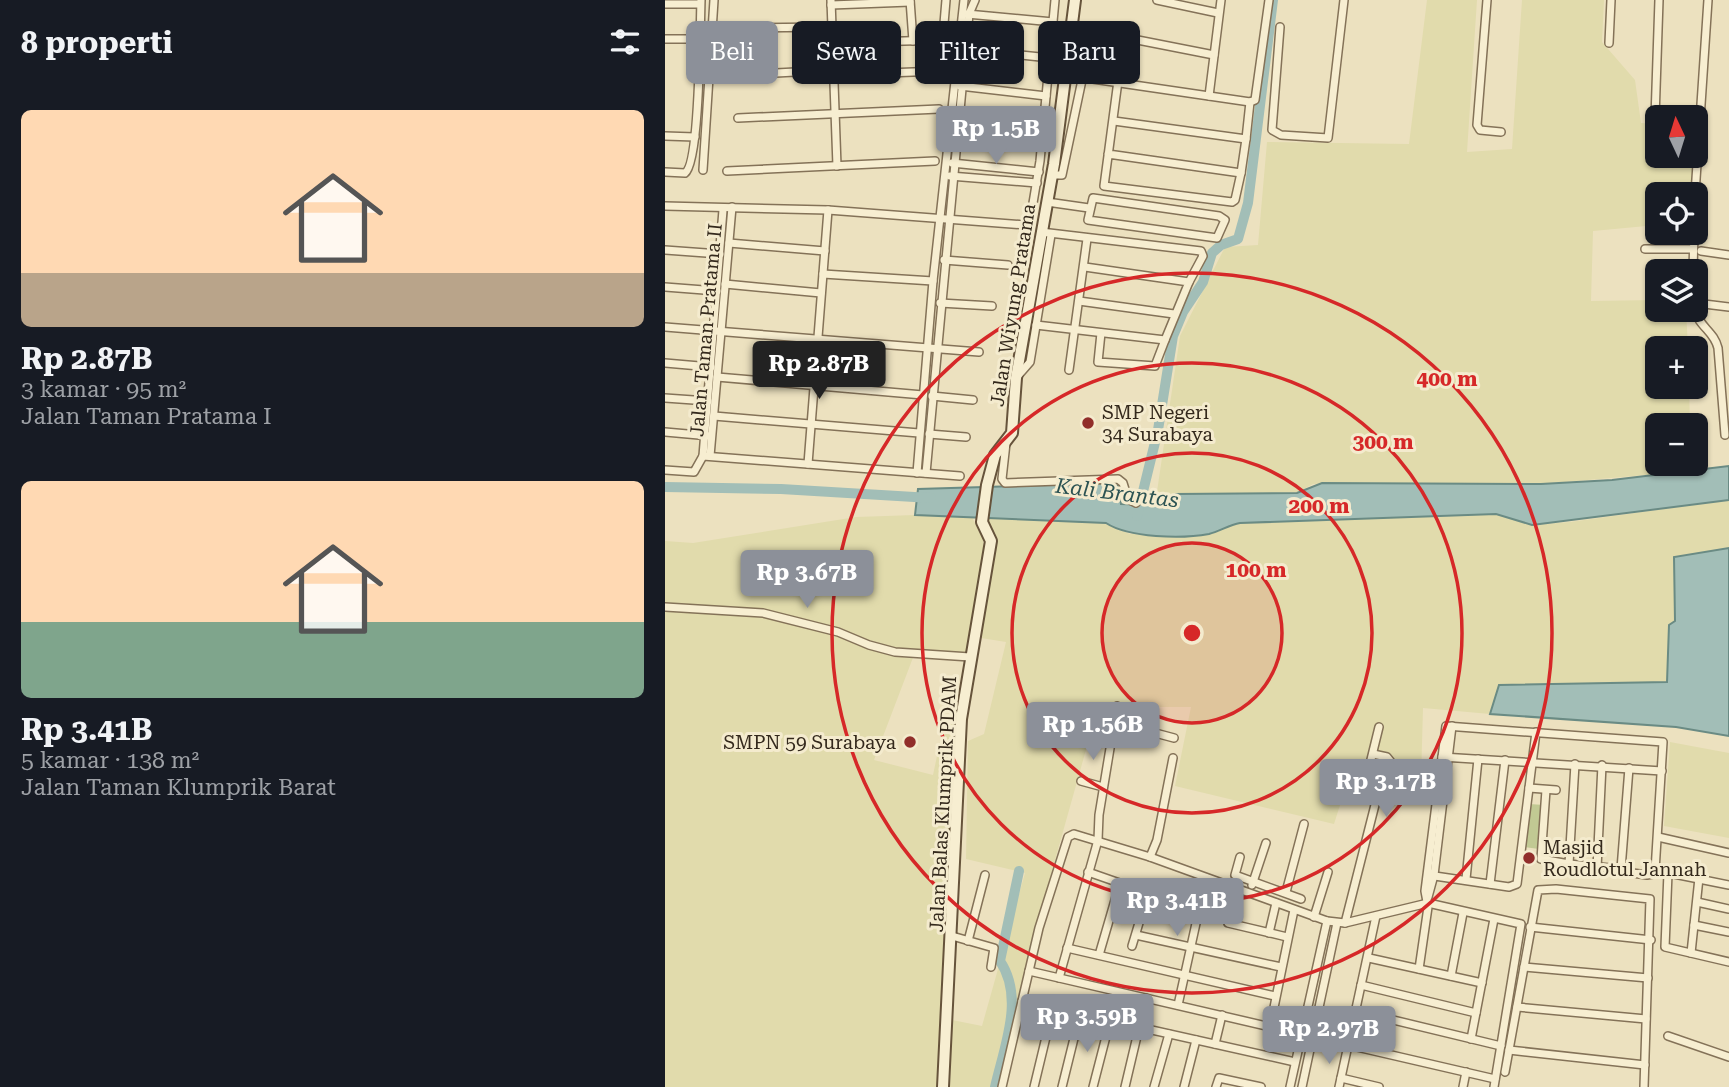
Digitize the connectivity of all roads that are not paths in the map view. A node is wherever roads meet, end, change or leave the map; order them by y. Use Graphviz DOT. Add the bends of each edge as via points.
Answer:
graph roads {
  1 [pos="714,0"];
  2 [pos="946,0"];
  3 [pos="964,0"];
  4 [pos="975,0"];
  5 [pos="1055,0"];
  6 [pos="1075,0"];
  7 [pos="1157,0"];
  8 [pos="1221,0"];
  9 [pos="1269,0"];
  10 [pos="1344,0"];
  11 [pos="1487,0"];
  12 [pos="1612,0"];
  13 [pos="1659,0"];
  14 [pos="1708,0"];
  15 [pos="910,1"];
  16 [pos="700,2"];
  17 [pos="831,3"];
  18 [pos="665,4"];
  19 [pos="1218,13"];
  20 [pos="965,14"];
  21 [pos="699,21"];
  22 [pos="711,21"];
  23 [pos="831,21"];
  24 [pos="943,21"];
  25 [pos="964,21"];
  26 [pos="1042,21"];
  27 [pos="1053,21"];
  28 [pos="1280,27"];
  29 [pos="665,39"];
  30 [pos="686,39"];
  31 [pos="1140,40"];
  32 [pos="901,41"];
  33 [pos="913,41"];
  34 [pos="1609,43"];
  35 [pos="1214,55"];
  36 [pos="703,84"];
  37 [pos="705,84"];
  38 [pos="833,84"];
  39 [pos="1047,84"];
  40 [pos="1080,84"];
  41 [pos="1118,84"];
  42 [pos="1136,84"];
  43 [pos="954,85"];
  44 [pos="963,86"];
  45 [pos="1046,96"];
  46 [pos="1209,96"];
  47 [pos="1250,102"];
  48 [pos="1655,105"];
  49 [pos="939,109"];
  50 [pos="834,114"];
  51 [pos="738,118"];
  52 [pos="952,119"];
  53 [pos="961,121"];
  54 [pos="1114,121"];
  55 [pos="1044,130"];
  56 [pos="1501,132"];
  57 [pos="665,136"];
  58 [pos="695,137"];
  59 [pos="1246,139"];
  60 [pos="1108,154"];
  61 [pos="935,161"];
  62 [pos="951,163"];
  63 [pos="838,166"];
  64 [pos="703,170"];
  65 [pos="727,171"];
  66 [pos="665,172"];
  67 [pos="1039,172"];
  68 [pos="1241,173"];
  69 [pos="950,176"];
  70 [pos="1052,176"];
  71 [pos="1696,182"];
  72 [pos="1037,183"];
  73 [pos="1047,202"];
  74 [pos="665,206"];
  75 [pos="732,207"];
  76 [pos="1089,208"];
  77 [pos="723,210"];
  78 [pos="828,210"];
  79 [pos="944,219"];
  80 [pos="1046,234"];
  81 [pos="1087,239"];
  82 [pos="729,243"];
  83 [pos="1696,245"];
  84 [pos="1645,249"];
  85 [pos="665,250"];
  86 [pos="1697,250"];
  87 [pos="825,251"];
  88 [pos="720,254"];
  89 [pos="1729,255"];
  90 [pos="1695,259"];
  91 [pos="944,260"];
  92 [pos="1008,265"];
  93 [pos="1085,267"];
  94 [pos="823,274"];
  95 [pos="933,281"];
  96 [pos="1189,282"];
  97 [pos="725,284"];
  98 [pos="665,287"];
  99 [pos="717,291"];
  100 [pos="821,293"];
  101 [pos="1080,301"];
  102 [pos="940,303"];
  103 [pos="1708,304"];
  104 [pos="992,306"];
  105 [pos="1729,307"];
  106 [pos="1174,314"];
  107 [pos="1699,322"];
  108 [pos="1036,325"];
  109 [pos="665,327"];
  110 [pos="1075,330"];
  111 [pos="717,332"];
  112 [pos="1101,334"];
  113 [pos="1165,340"];
  114 [pos="818,341"];
  115 [pos="927,348"];
  116 [pos="936,349"];
  117 [pos="979,352"];
  118 [pos="665,363"];
  119 [pos="711,367"];
  120 [pos="1069,370"];
  121 [pos="717,377"];
  122 [pos="1016,378"];
  123 [pos="814,386"];
  124 [pos="923,395"];
  125 [pos="932,396"];
  126 [pos="665,398"];
  127 [pos="973,400"];
  128 [pos="708,401"];
  129 [pos="714,416"];
  130 [pos="811,424"];
  131 [pos="665,432"];
  132 [pos="919,433"];
  133 [pos="929,434"];
  134 [pos="1725,435"];
  135 [pos="709,436"];
  136 [pos="967,437"];
  137 [pos="1006,443"];
  138 [pos="707,456"];
  139 [pos="808,464"];
  140 [pos="665,470"];
  141 [pos="917,473"];
  142 [pos="926,473"];
  143 [pos="960,476"];
  144 [pos="987,485"];
  145 [pos="1136,503"];
  146 [pos="665,607"];
  147 [pos="970,657"];
  148 [pos="1117,706"];
  149 [pos="1114,722"];
  150 [pos="1379,727"];
  151 [pos="1536,732"];
  152 [pos="1174,738"];
  153 [pos="1373,754"];
  154 [pos="1445,757"];
  155 [pos="1173,758"];
  156 [pos="1478,759"];
  157 [pos="1504,760"];
  158 [pos="1532,762"];
  159 [pos="1575,764"];
  160 [pos="1602,765"];
  161 [pos="1629,768"];
  162 [pos="1662,771"];
  163 [pos="1081,781"];
  164 [pos="1103,787"];
  165 [pos="1529,788"];
  166 [pos="1546,790"];
  167 [pos="1556,790"];
  168 [pos="1378,793"];
  169 [pos="1304,824"];
  170 [pos="1662,838"];
  171 [pos="1098,841"];
  172 [pos="1266,843"];
  173 [pos="1152,852"];
  174 [pos="1729,853"];
  175 [pos="1240,857"];
  176 [pos="1569,864"];
  177 [pos="1597,868"];
  178 [pos="1622,869"];
  179 [pos="1089,872"];
  180 [pos="1328,872"];
  181 [pos="1662,872"];
  182 [pos="985,875"];
  183 [pos="1431,875"];
  184 [pos="1206,878"];
  185 [pos="1699,878"];
  186 [pos="1466,879"];
  187 [pos="1120,883"];
  188 [pos="1490,884"];
  189 [pos="1729,885"];
  190 [pos="1234,887"];
  191 [pos="1251,887"];
  192 [pos="1286,892"];
  193 [pos="1148,893"];
  194 [pos="1301,899"];
  195 [pos="1428,900"];
  196 [pos="1697,902"];
  197 [pos="1276,903"];
  198 [pos="1729,909"];
  199 [pos="1197,910"];
  200 [pos="1293,910"];
  201 [pos="1315,912"];
  202 [pos="1463,913"];
  203 [pos="1376,916"];
  204 [pos="1345,918"];
  205 [pos="1494,919"];
  206 [pos="1327,921"];
  207 [pos="1694,925"];
  208 [pos="1527,927"];
  209 [pos="1729,932"];
  210 [pos="1269,933"];
  211 [pos="1136,935"];
  212 [pos="952,936"];
  213 [pos="1287,937"];
  214 [pos="1651,940"];
  215 [pos="968,942"];
  216 [pos="1132,946"];
  217 [pos="1189,947"];
  218 [pos="1067,948"];
  219 [pos="1691,953"];
  220 [pos="1099,955"];
  221 [pos="1369,958"];
  222 [pos="1729,962"];
  223 [pos="991,967"];
  224 [pos="1281,967"];
  225 [pos="1524,967"];
  226 [pos="1419,969"];
  227 [pos="1029,971"];
  228 [pos="1185,975"];
  229 [pos="1451,976"];
  230 [pos="1059,978"];
  231 [pos="1649,978"];
  232 [pos="1482,983"];
  233 [pos="1361,985"];
  234 [pos="1275,996"];
  235 [pos="1146,998"];
  236 [pos="1022,1001"];
  237 [pos="1178,1005"];
  238 [pos="1517,1007"];
  239 [pos="1053,1008"];
  240 [pos="1356,1011"];
  241 [pos="1476,1013"];
  242 [pos="1080,1014"];
  243 [pos="1222,1015"];
  244 [pos="1646,1019"];
  245 [pos="1110,1021"];
  246 [pos="1140,1027"];
  247 [pos="1270,1027"];
  248 [pos="1169,1034"];
  249 [pos="1301,1034"];
  250 [pos="1668,1036"];
  251 [pos="1313,1037"];
  252 [pos="1471,1039"];
  253 [pos="1196,1040"];
  254 [pos="1215,1044"];
  255 [pos="1348,1045"];
  256 [pos="1501,1046"];
  257 [pos="1509,1050"];
  258 [pos="1729,1057"];
  259 [pos="1295,1062"];
  260 [pos="1645,1065"];
  261 [pos="1466,1072"];
  262 [pos="1505,1072"];
  263 [pos="1340,1083"];
  264 [pos="1494,1083"];
  265 [pos="943,1087"];
  266 [pos="1002,1087"];
  267 [pos="1034,1087"];
  268 [pos="1062,1087"];
  269 [pos="1093,1087"];
  270 [pos="1125,1087"];
  271 [pos="1154,1087"];
  272 [pos="1184,1087"];
  273 [pos="1216,1087"];
  274 [pos="1261,1087"];
  275 [pos="1290,1087"];
  276 [pos="1302,1087"];
  277 [pos="1375,1087"];
  278 [pos="1463,1087"];
  279 [pos="1644,1087"];
  1 -- 22 [label="street"];
  2 -- 24 [label="street"];
  3 -- 20 [label="street"];
  4 -- 20 [label="street"];
  5 -- 27 [label="street, Jalan Wiyung Pratama"];
  6 -- 70 [label="street, Jalan Wiyung Pratama"];
  7 -- 19 [label="street"];
  8 -- 19 [label="street"];
  9 -- 47 [label="street" via="1257,96"];
  10 -- 28 [label="street" via="1326,138 1281,135 1272,130"];
  11 -- 56 [label="street" via="1477,125 1480,130"];
  12 -- 34 [label="street"];
  13 -- 48 [label="street"];
  14 -- 71 [label="street"];
  15 -- 17 [label="street"];
  15 -- 33 [label="street"];
  16 -- 18 [label="street"];
  16 -- 21 [label="street"];
  17 -- 23 [label="street"];
  19 -- 35 [label="street"];
  20 -- 25 [label="street"];
  20 -- 26 [label="street"];
  29 -- 30 [label="street"];
  31 -- 35 [label="street"];
  32 -- 33 [label="street"];
  35 -- 46 [label="street"];
  36 -- 58 [label="street"];
  37 -- 64 [label="street"];
  38 -- 50 [label="street"];
  39 -- 45 [label="street, Jalan Wiyung Pratama"];
  40 -- 70 [label="street" via="1062,175"];
  41 -- 54 [label="street"];
  42 -- 46 [label="street"];
  43 -- 44 [label="street"];
  43 -- 52 [label="street"];
  44 -- 45 [label="street"];
  44 -- 53 [label="street"];
  45 -- 55 [label="street, Jalan Wiyung Pratama"];
  46 -- 47 [label="street"];
  47 -- 59 [label="street"];
  49 -- 50 [label="street"];
  50 -- 51 [label="street"];
  50 -- 63 [label="street"];
  52 -- 53 [label="street"];
  52 -- 62 [label="street"];
  53 -- 55 [label="street"];
  53 -- 62 [label="street"];
  54 -- 59 [label="street"];
  54 -- 60 [label="street"];
  55 -- 67 [label="street, Jalan Wiyung Pratama"];
  57 -- 58 [label="street"];
  58 -- 66 [label="street" via="688,172"];
  59 -- 68 [label="street"];
  60 -- 68 [label="street"];
  60 -- 68 [label="street" via="1104,186 1232,202"];
  61 -- 63 [label="street"];
  62 -- 67 [label="street"];
  62 -- 69 [label="street"];
  63 -- 65 [label="street"];
  67 -- 72 [label="street, Jalan Wiyung Pratama"];
  69 -- 72 [label="street"];
  69 -- 79 [label="street"];
  70 -- 73 [label="street, Jalan Wiyung Pratama"];
  72 -- 79 [label="street, Jalan Wiyung Pratama" via="1030,221 1021,225"];
  73 -- 76 [label="street"];
  73 -- 80 [label="street, Jalan Wiyung Pratama"];
  74 -- 77 [label="street"];
  75 -- 77 [label="street"];
  75 -- 78 [label="street"];
  75 -- 82 [label="street, Jalan Taman Pratama II"];
  76 -- 76 [label="street" via="1093,198 1219,216 1226,222 1215,237 1089,220"];
  77 -- 88 [label="street, Jalan Taman Pratama II"];
  78 -- 79 [label="street"];
  78 -- 87 [label="street"];
  79 -- 91 [label="street"];
  79 -- 95 [label="street"];
  80 -- 81 [label="street"];
  80 -- 108 [label="street"];
  80 -- 122 [label="street, Jalan Wiyung Pratama"];
  81 -- 93 [label="street"];
  81 -- 96 [label="street" via="1201,251 1203,256"];
  82 -- 87 [label="street"];
  82 -- 97 [label="street, Jalan Taman Pratama II"];
  83 -- 86 [label="street"];
  84 -- 86 [label="street"];
  85 -- 88 [label="street"];
  86 -- 89 [label="street"];
  86 -- 90 [label="street"];
  87 -- 94 [label="street"];
  88 -- 99 [label="street, Jalan Taman Pratama II"];
  91 -- 92 [label="street"];
  91 -- 102 [label="street"];
  93 -- 96 [label="street"];
  93 -- 101 [label="street"];
  94 -- 95 [label="street"];
  94 -- 100 [label="street"];
  95 -- 115 [label="street"];
  96 -- 106 [label="street"];
  97 -- 100 [label="street"];
  97 -- 111 [label="street, Jalan Taman Pratama II"];
  98 -- 99 [label="street"];
  99 -- 111 [label="street, Jalan Taman Pratama II"];
  100 -- 114 [label="street"];
  101 -- 106 [label="street"];
  101 -- 110 [label="street"];
  102 -- 104 [label="street"];
  102 -- 116 [label="street"];
  103 -- 105 [label="street"];
  106 -- 113 [label="street"];
  107 -- 134 [label="street" via="1715,336 1718,348"];
  108 -- 110 [label="street"];
  108 -- 122 [label="street" via="1030,362"];
  109 -- 111 [label="street"];
  110 -- 112 [label="street"];
  110 -- 120 [label="street"];
  111 -- 114 [label="street"];
  111 -- 119 [label="street, Jalan Taman Pratama II"];
  111 -- 121 [label="street, Jalan Taman Pratama II"];
  112 -- 113 [label="street"];
  112 -- 113 [label="street" via="1098,362 1155,366"];
  114 -- 115 [label="street"];
  114 -- 123 [label="street"];
  115 -- 116 [label="street"];
  115 -- 124 [label="street"];
  116 -- 117 [label="street"];
  116 -- 125 [label="street"];
  118 -- 119 [label="street"];
  119 -- 128 [label="street, Jalan Taman Pratama II"];
  121 -- 123 [label="street"];
  121 -- 129 [label="street, Jalan Taman Pratama II"];
  122 -- 137 [label="street, Jalan Wiyung Pratama" via="1012,433"];
  123 -- 124 [label="street"];
  123 -- 130 [label="street"];
  124 -- 132 [label="street"];
  125 -- 127 [label="street"];
  125 -- 133 [label="street"];
  126 -- 128 [label="street"];
  128 -- 135 [label="street, Jalan Taman Pratama II"];
  129 -- 130 [label="street"];
  129 -- 135 [label="street, Jalan Taman Pratama II"];
  130 -- 132 [label="street"];
  130 -- 139 [label="street"];
  131 -- 135 [label="street"];
  132 -- 141 [label="street"];
  133 -- 136 [label="street"];
  133 -- 142 [label="street"];
  135 -- 138 [label="street, Jalan Taman Pratama II"];
  137 -- 144 [label="street, Jalan Wiyung Pratama" via="995,455"];
  137 -- 145 [label="street" via="1005,483 1118,479 1128,499"];
  138 -- 139 [label="street"];
  138 -- 140 [label="street" via="694,472"];
  139 -- 141 [label="street"];
  141 -- 142 [label="street"];
  142 -- 143 [label="street"];
  144 -- 147 [label="street, Jalan Balas Klumprik PDAM" via="982,522 991,541"];
  146 -- 147 [label="street" via="763,613 895,652"];
  147 -- 212 [label="street, Jalan Balas Klumprik PDAM" via="961,719"];
  148 -- 149 [label="street"];
  149 -- 152 [label="street"];
  149 -- 164 [label="street"];
  150 -- 153 [label="street"];
  151 -- 154 [label="street" via="1448,727"];
  151 -- 158 [label="street"];
  151 -- 162 [label="street" via="1660,741 1665,745"];
  153 -- 168 [label="street" via="1365,784 1378,788"];
  153 -- 168 [label="street" via="1391,762 1387,786"];
  154 -- 156 [label="street"];
  154 -- 183 [label="street"];
  155 -- 173 [label="street"];
  156 -- 157 [label="street"];
  156 -- 186 [label="street"];
  157 -- 158 [label="street"];
  157 -- 188 [label="street"];
  158 -- 159 [label="street"];
  158 -- 165 [label="street"];
  159 -- 160 [label="street"];
  159 -- 176 [label="street"];
  160 -- 161 [label="street"];
  160 -- 177 [label="street"];
  161 -- 162 [label="street"];
  161 -- 178 [label="street"];
  162 -- 170 [label="street"];
  163 -- 164 [label="street"];
  164 -- 171 [label="street"];
  165 -- 166 [label="street"];
  165 -- 188 [label="street" via="1517,884"];
  166 -- 167 [label="street"];
  166 -- 176 [label="street" via="1541,859"];
  168 -- 204 [label="street"];
  169 -- 192 [label="street"];
  170 -- 174 [label="street"];
  170 -- 181 [label="street"];
  171 -- 173 [label="street"];
  171 -- 179 [label="street"];
  171 -- 227 [label="street" via="1074,834 1069,837"];
  172 -- 191 [label="street"];
  173 -- 184 [label="street"];
  175 -- 191 [label="street" via="1234,874"];
  176 -- 177 [label="street"];
  177 -- 178 [label="street"];
  178 -- 181 [label="street" via="1647,875"];
  179 -- 187 [label="street"];
  179 -- 218 [label="street"];
  180 -- 201 [label="street"];
  181 -- 185 [label="street"];
  181 -- 219 [label="street" via="1664,945"];
  182 -- 215 [label="street"];
  183 -- 186 [label="street"];
  183 -- 195 [label="street" via="1425,891"];
  184 -- 190 [label="street"];
  184 -- 199 [label="street"];
  185 -- 189 [label="street"];
  185 -- 196 [label="street"];
  186 -- 188 [label="street"];
  187 -- 193 [label="street"];
  187 -- 220 [label="street"];
  190 -- 191 [label="street"];
  190 -- 210 [label="street" via="1228,923"];
  191 -- 192 [label="street"];
  191 -- 197 [label="street"];
  192 -- 194 [label="street"];
  193 -- 199 [label="street"];
  193 -- 211 [label="street"];
  195 -- 202 [label="street"];
  195 -- 203 [label="street"];
  195 -- 226 [label="street"];
  196 -- 198 [label="street"];
  196 -- 207 [label="street"];
  197 -- 200 [label="street"];
  197 -- 210 [label="street"];
  199 -- 217 [label="street"];
  200 -- 201 [label="street"];
  200 -- 213 [label="street"];
  201 -- 206 [label="street"];
  202 -- 205 [label="street"];
  202 -- 229 [label="street"];
  203 -- 204 [label="street"];
  203 -- 221 [label="street"];
  204 -- 206 [label="street"];
  204 -- 251 [label="street"];
  205 -- 208 [label="street"];
  205 -- 232 [label="street"];
  206 -- 249 [label="street"];
  207 -- 209 [label="street"];
  207 -- 219 [label="street"];
  208 -- 214 [label="street"];
  208 -- 214 [label="street" via="1541,889 1650,899"];
  208 -- 225 [label="street"];
  208 -- 256 [label="street"];
  210 -- 213 [label="street"];
  211 -- 216 [label="street"];
  211 -- 217 [label="street"];
  212 -- 215 [label="street"];
  212 -- 265 [label="street, Jalan Balas Klumprik PDAM"];
  213 -- 224 [label="street"];
  214 -- 231 [label="street"];
  215 -- 223 [label="street" via="994,947"];
  217 -- 224 [label="street"];
  217 -- 228 [label="street"];
  218 -- 220 [label="street"];
  218 -- 230 [label="street"];
  219 -- 222 [label="street"];
  220 -- 228 [label="street"];
  221 -- 226 [label="street"];
  221 -- 233 [label="street"];
  224 -- 234 [label="street"];
  225 -- 231 [label="street"];
  225 -- 238 [label="street"];
  226 -- 229 [label="street"];
  227 -- 230 [label="street"];
  227 -- 236 [label="street"];
  228 -- 234 [label="street"];
  228 -- 237 [label="street"];
  229 -- 232 [label="street"];
  230 -- 235 [label="street"];
  231 -- 244 [label="street"];
  232 -- 241 [label="street"];
  233 -- 240 [label="street"];
  233 -- 241 [label="street"];
  234 -- 247 [label="street"];
  235 -- 237 [label="street"];
  235 -- 246 [label="street"];
  236 -- 239 [label="street"];
  236 -- 266 [label="street"];
  237 -- 243 [label="street"];
  238 -- 244 [label="street"];
  238 -- 257 [label="street"];
  239 -- 242 [label="street"];
  239 -- 267 [label="street"];
  240 -- 252 [label="street"];
  240 -- 255 [label="street"];
  241 -- 252 [label="street"];
  242 -- 245 [label="street"];
  242 -- 268 [label="street"];
  243 -- 247 [label="street"];
  243 -- 254 [label="street"];
  244 -- 260 [label="street"];
  245 -- 246 [label="street"];
  245 -- 269 [label="street"];
  246 -- 248 [label="street"];
  246 -- 270 [label="street"];
  247 -- 249 [label="street"];
  248 -- 253 [label="street"];
  248 -- 271 [label="street"];
  249 -- 251 [label="street"];
  249 -- 259 [label="street"];
  250 -- 258 [label="street"];
  251 -- 255 [label="street"];
  251 -- 276 [label="street"];
  252 -- 256 [label="street"];
  253 -- 254 [label="street"];
  253 -- 272 [label="street"];
  254 -- 259 [label="street"];
  255 -- 261 [label="street"];
  255 -- 263 [label="street"];
  256 -- 264 [label="street"];
  257 -- 260 [label="street"];
  257 -- 262 [label="street"];
  259 -- 275 [label="street"];
  260 -- 279 [label="street"];
  261 -- 264 [label="street"];
  261 -- 278 [label="street"];
  263 -- 277 [label="street"];
  273 -- 274 [label="street" via="1219,1078"];
}
